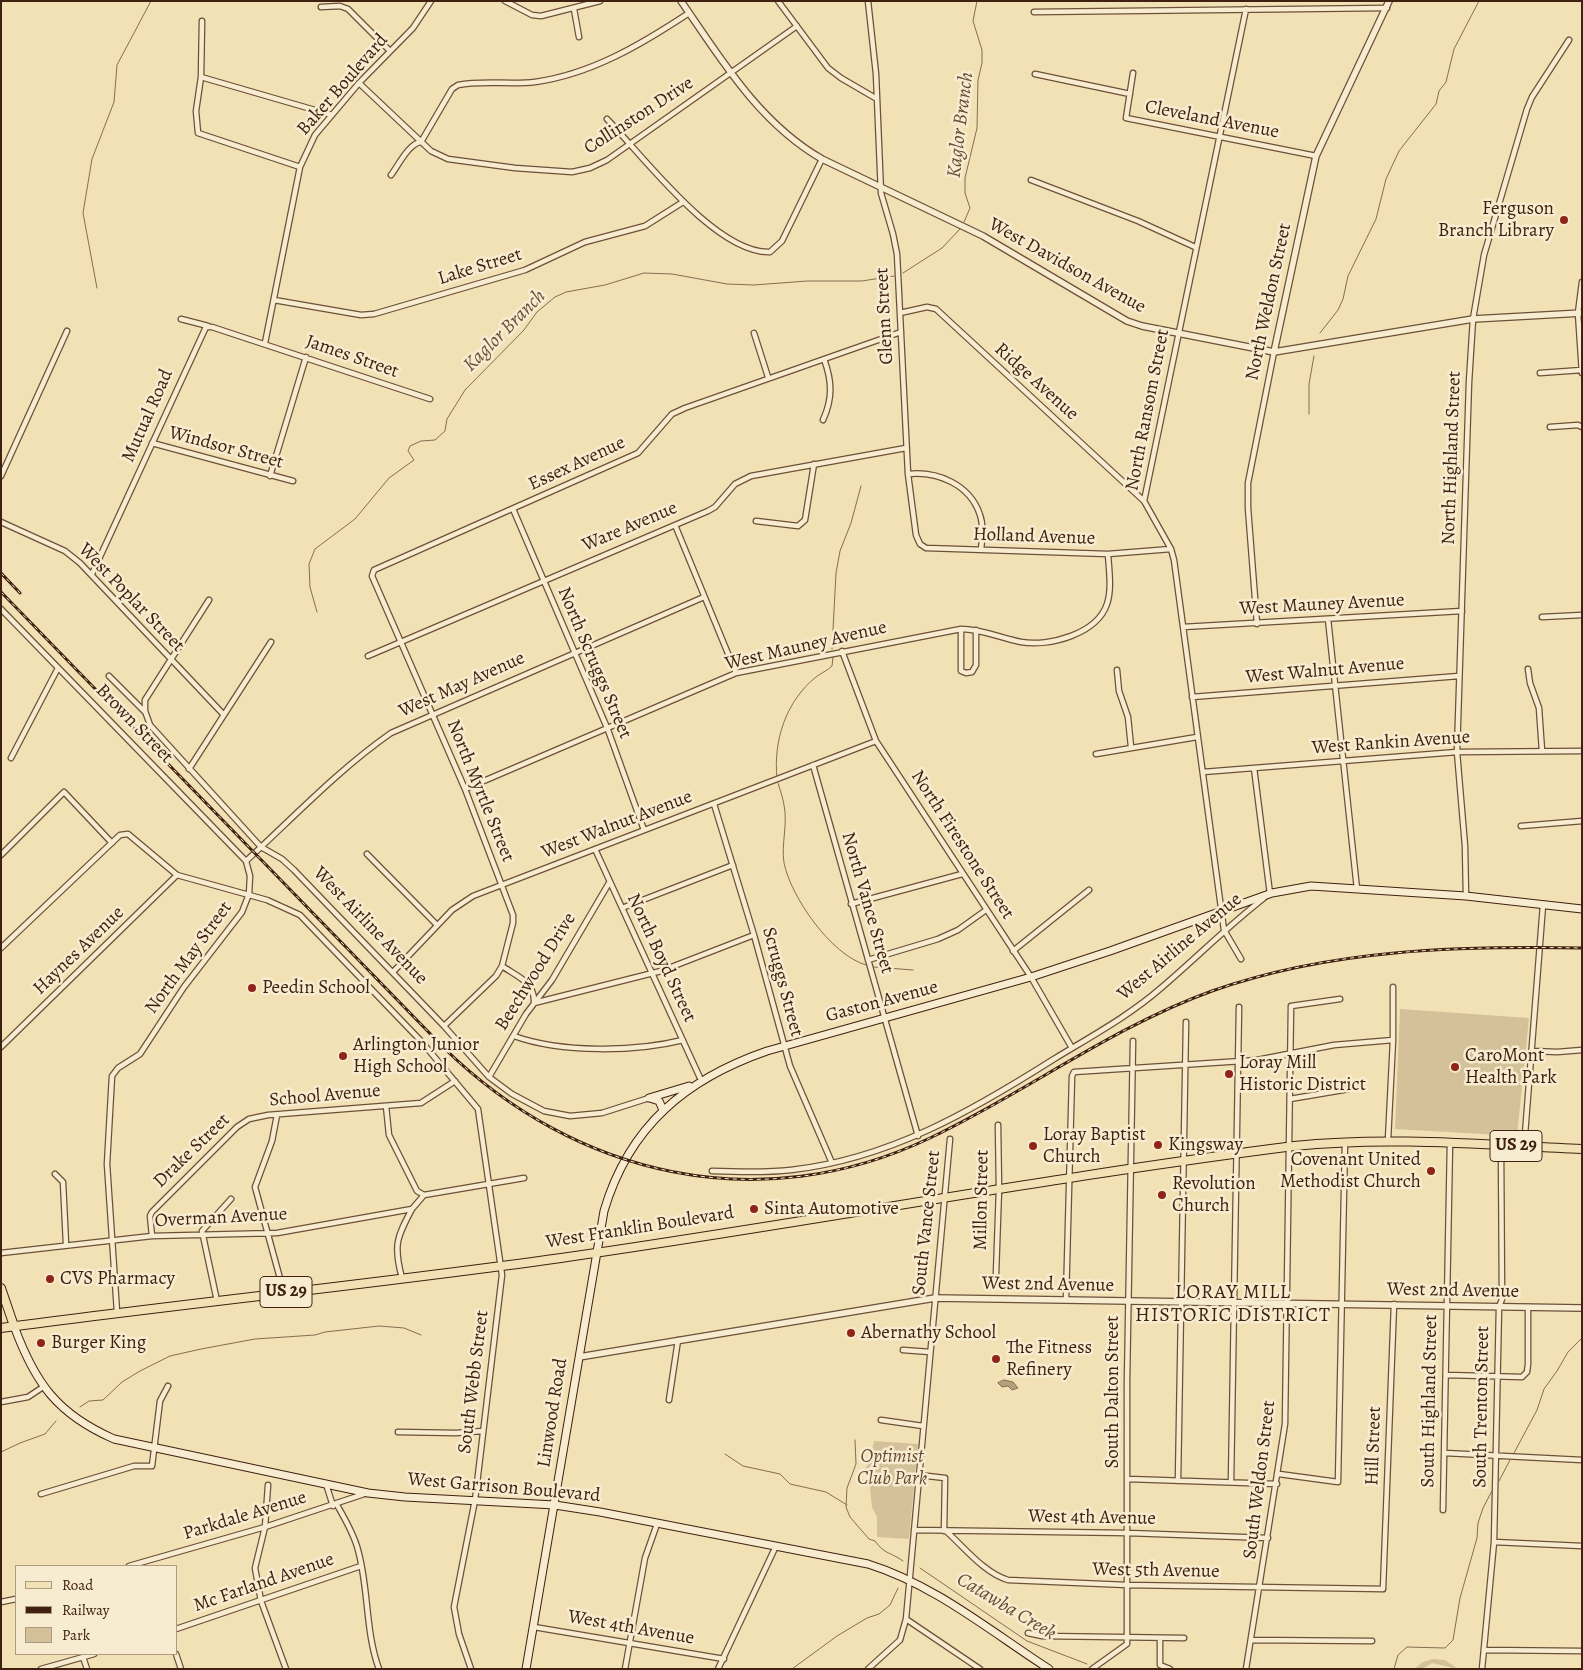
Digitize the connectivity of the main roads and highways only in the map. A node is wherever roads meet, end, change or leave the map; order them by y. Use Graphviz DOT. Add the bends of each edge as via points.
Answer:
graph roads {
  1 [pos="1272,893"];
  2 [pos="1582,908"];
  3 [pos="699,1082"];
  4 [pos="658,1095"];
  5 [pos="673,1102"];
  6 [pos="664,1110"];
  7 [pos="1582,1150"];
  8 [pos="596,1252"];
  9 [pos="1,1288"];
  10 [pos="14,1326"];
  11 [pos="1,1328"];
  12 [pos="555,1505"];
  13 [pos="526,1669"];
  14 [pos="1048,1669"];
  1 -- 2 [label="main road, West Airline Avenue" via="1311,886 1466,896"];
  1 -- 3 [label="main road, Gaston Avenue" via="1031,977 784,1046 728,1065"];
  3 -- 4 [label="main road"];
  3 -- 5 [label="main road, Gaston Avenue"];
  4 -- 5 [label="main road" via="664,1095"];
  4 -- 6 [label="main road" via="649,1098 659,1101"];
  5 -- 6 [label="main road, Gaston Avenue"];
  6 -- 8 [label="main road, Gaston Avenue" via="635,1145 612,1189"];
  7 -- 8 [label="main road, West Franklin Boulevard / US 29" via="1388,1140 1290,1146"];
  8 -- 10 [label="main road, West Franklin Boulevard / US 29"];
  8 -- 12 [label="main road, Linwood Road"];
  9 -- 10 [label="main road"];
  10 -- 11 [label="main road, West Franklin Boulevard / US 29"];
  10 -- 12 [label="main road, West Garrison Boulevard" via="31,1369 43,1387 64,1409 114,1439 368,1493"];
  12 -- 13 [label="main road, Linwood Road"];
  12 -- 14 [label="main road, West Garrison Boulevard" via="868,1564 909,1578 941,1596"];
}
